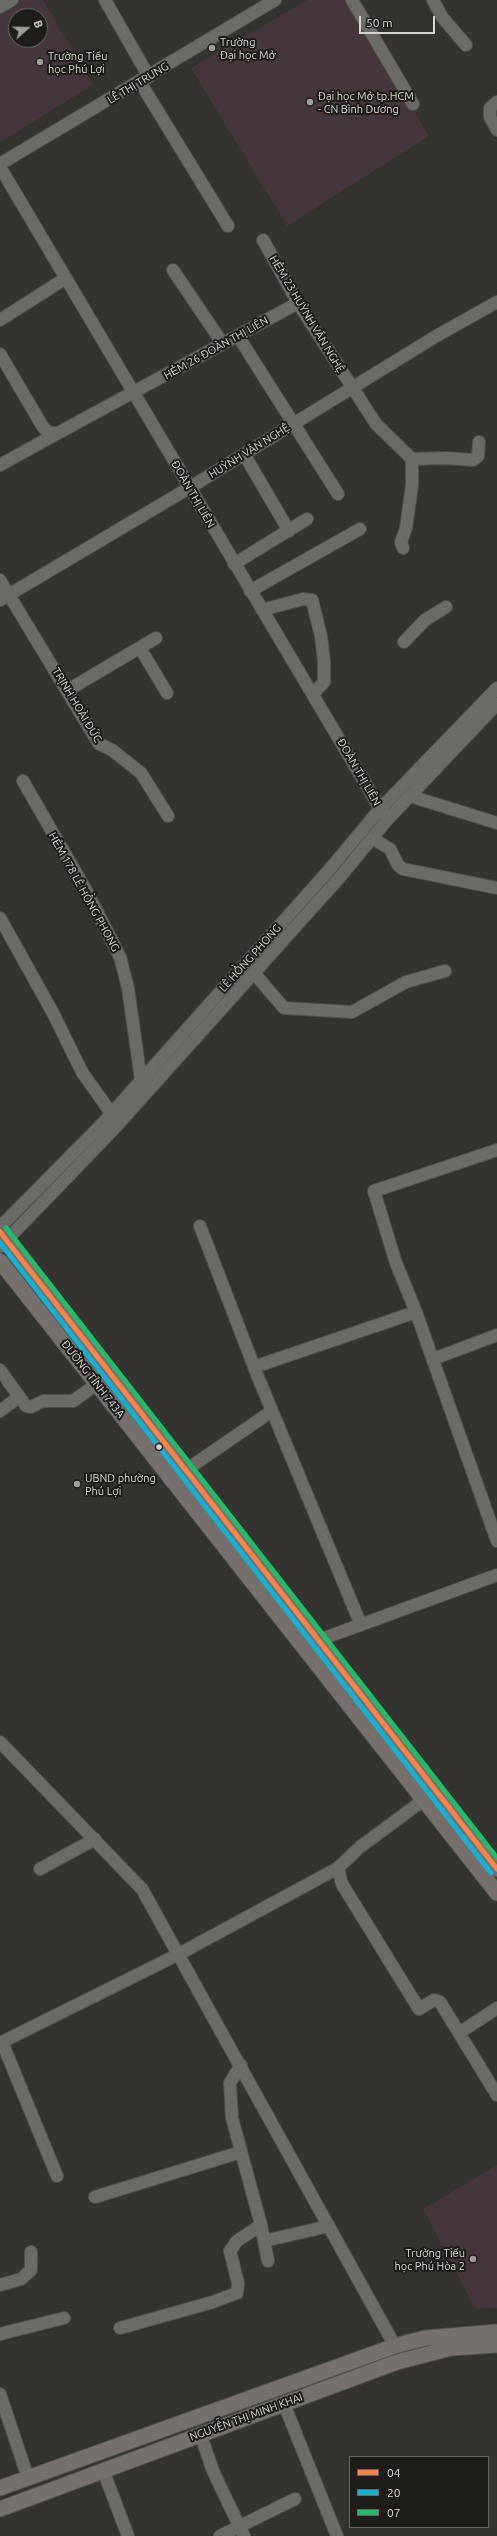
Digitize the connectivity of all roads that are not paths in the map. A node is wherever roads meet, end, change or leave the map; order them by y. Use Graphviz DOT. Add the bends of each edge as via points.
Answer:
graph roads {
  1 [pos="12,0"];
  2 [pos="105,0"];
  3 [pos="275,0"];
  4 [pos="352,0"];
  5 [pos="433,0"];
  6 [pos="0,7"];
  7 [pos="466,44"];
  8 [pos="145,79"];
  9 [pos="497,102"];
  10 [pos="413,104"];
  11 [pos="497,130"];
  12 [pos="0,165"];
  13 [pos="228,226"];
  14 [pos="263,240"];
  15 [pos="173,270"];
  16 [pos="66,278"];
  17 [pos="497,302"];
  18 [pos="298,303"];
  19 [pos="0,320"];
  20 [pos="238,336"];
  21 [pos="223,344"];
  22 [pos="0,354"];
  23 [pos="352,388"];
  24 [pos="135,393"];
  25 [pos="295,423"];
  26 [pos="58,433"];
  27 [pos="479,442"];
  28 [pos="244,454"];
  29 [pos="412,459"];
  30 [pos="0,465"];
  31 [pos="189,488"];
  32 [pos="338,494"];
  33 [pos="307,519"];
  34 [pos="360,529"];
  35 [pos="288,531"];
  36 [pos="403,548"];
  37 [pos="234,564"];
  38 [pos="0,580"];
  39 [pos="250,591"];
  40 [pos="5,598"];
  41 [pos="446,607"];
  42 [pos="262,610"];
  43 [pos="156,638"];
  44 [pos="404,642"];
  45 [pos="140,648"];
  46 [pos="497,688"];
  47 [pos="68,690"];
  48 [pos="168,693"];
  49 [pos="314,694"];
  50 [pos="497,704"];
  51 [pos="23,780"];
  52 [pos="410,796"];
  53 [pos="380,809"];
  54 [pos="168,816"];
  55 [pos="387,820"];
  56 [pos="497,823"];
  57 [pos="372,838"];
  58 [pos="497,888"];
  59 [pos="0,918"];
  60 [pos="445,971"];
  61 [pos="254,973"];
  62 [pos="141,1080"];
  63 [pos="111,1113"];
  64 [pos="497,1150"];
  65 [pos="200,1226"];
  66 [pos="0,1227"];
  67 [pos="2,1240"];
  68 [pos="0,1262"];
  69 [pos="416,1312"];
  70 [pos="497,1335"];
  71 [pos="433,1359"];
  72 [pos="254,1367"];
  73 [pos="0,1370"];
  74 [pos="97,1384"];
  75 [pos="19,1397"];
  76 [pos="272,1411"];
  77 [pos="0,1412"];
  78 [pos="149,1422"];
  79 [pos="135,1432"];
  80 [pos="186,1470"];
  81 [pos="234,1531"];
  82 [pos="221,1541"];
  83 [pos="497,1541"];
  84 [pos="497,1574"];
  85 [pos="361,1625"];
  86 [pos="319,1640"];
  87 [pos="306,1650"];
  88 [pos="0,1742"];
  89 [pos="430,1794"];
  90 [pos="95,1839"];
  91 [pos="40,1868"];
  92 [pos="338,1868"];
  93 [pos="497,1869"];
  94 [pos="497,1893"];
  95 [pos="178,1954"];
  96 [pos="497,2008"];
  97 [pos="459,2033"];
  98 [pos="1,2042"];
  99 [pos="241,2065"];
  100 [pos="497,2095"];
  101 [pos="241,2152"];
  102 [pos="57,2176"];
  103 [pos="95,2197"];
  104 [pos="261,2225"];
  105 [pos="330,2226"];
  106 [pos="264,2241"];
  107 [pos="32,2252"];
  108 [pos="268,2261"];
  109 [pos="0,2285"];
  110 [pos="64,2318"];
  111 [pos="120,2328"];
  112 [pos="497,2332"];
  113 [pos="0,2334"];
  114 [pos="497,2345"];
  115 [pos="395,2346"];
  116 [pos="0,2394"];
  117 [pos="284,2404"];
  118 [pos="200,2433"];
  119 [pos="103,2470"];
  120 [pos="28,2478"];
  121 [pos="0,2488"];
  122 [pos="295,2499"];
  123 [pos="0,2508"];
  124 [pos="241,2531"];
  125 [pos="128,2536"];
  126 [pos="220,2536"];
  127 [pos="337,2536"];
  1 -- 6 [label="street"];
  2 -- 8 [label="street"];
  3 -- 8 [label="street, LÊ THỊ TRUNG"];
  4 -- 10 [label="street"];
  5 -- 7 [label="street" via="442,18"];
  8 -- 12 [label="street, LÊ THỊ TRUNG"];
  8 -- 13 [label="street"];
  9 -- 11 [label="street" via="490,108 490,117"];
  12 -- 16 [label="street, ĐOÀN THỊ LIÊN"];
  14 -- 18 [label="street, HẺM 23 HUỲNH VĂN NGHỆ"];
  15 -- 21 [label="street"];
  16 -- 19 [label="street"];
  16 -- 24 [label="street, ĐOÀN THỊ LIÊN"];
  17 -- 23 [label="street, HUỲNH VĂN NGHỆ"];
  18 -- 20 [label="street, HẺM 26 ĐOÀN THỊ LIÊN"];
  18 -- 23 [label="street, HẺM 23 HUỲNH VĂN NGHỆ"];
  20 -- 21 [label="street, HẺM 26 ĐOÀN THỊ LIÊN"];
  20 -- 25 [label="street"];
  21 -- 24 [label="street, HẺM 26 ĐOÀN THỊ LIÊN"];
  22 -- 26 [label="street" via="43,427 49,433"];
  23 -- 25 [label="street, HUỲNH VĂN NGHỆ"];
  23 -- 29 [label="street, HẺM 23 HUỲNH VĂN NGHỆ" via="376,424"];
  24 -- 26 [label="street, HẺM 26 ĐOÀN THỊ LIÊN"];
  24 -- 31 [label="street, ĐOÀN THỊ LIÊN"];
  25 -- 28 [label="street, HUỲNH VĂN NGHỆ"];
  25 -- 32 [label="street"];
  26 -- 30 [label="street, HẺM 26 ĐOÀN THỊ LIÊN"];
  27 -- 29 [label="street" via="478,456 473,460"];
  28 -- 31 [label="street, HUỲNH VĂN NGHỆ"];
  28 -- 35 [label="street"];
  29 -- 36 [label="street" via="412,486 406,528 401,542"];
  31 -- 37 [label="street, ĐOÀN THỊ LIÊN"];
  31 -- 40 [label="street, HUỲNH VĂN NGHỆ"];
  33 -- 35 [label="street"];
  34 -- 39 [label="street"];
  35 -- 37 [label="street"];
  37 -- 39 [label="street, ĐOÀN THỊ LIÊN"];
  38 -- 40 [label="street, TRỊNH HOÀI ĐỨC"];
  39 -- 42 [label="street, ĐOÀN THỊ LIÊN"];
  40 -- 47 [label="street, TRỊNH HOÀI ĐỨC"];
  41 -- 44 [label="street" via="424,620"];
  42 -- 49 [label="street, ĐOÀN THỊ LIÊN"];
  42 -- 49 [label="street" via="303,599 312,600 322,636 324,661 324,682"];
  43 -- 45 [label="street"];
  45 -- 47 [label="street"];
  45 -- 48 [label="street"];
  46 -- 53 [label="street, LÊ HỒNG PHONG"];
  47 -- 54 [label="street, TRỊNH HOÀI ĐỨC" via="99,744 112,750 141,773"];
  49 -- 53 [label="street, ĐOÀN THỊ LIÊN"];
  50 -- 52 [label="street, LÊ HỒNG PHONG"];
  51 -- 62 [label="street, HẺM 178 LÊ HỒNG PHONG" via="87,892 120,957 128,988"];
  52 -- 55 [label="street, LÊ HỒNG PHONG"];
  52 -- 56 [label="street"];
  53 -- 55 [label="street, ĐOÀN THỊ LIÊN"];
  53 -- 62 [label="street, LÊ HỒNG PHONG" via="330,869"];
  55 -- 57 [label="street, LÊ HỒNG PHONG"];
  57 -- 58 [label="street" via="390,849 398,865 403,869"];
  57 -- 61 [label="street, LÊ HỒNG PHONG"];
  59 -- 63 [label="street" via="53,1013 82,1072"];
  60 -- 61 [label="street" via="406,982 364,1008 352,1012 284,1008"];
  61 -- 67 [label="street, LÊ HỒNG PHONG" via="112,1131"];
  62 -- 63 [label="street, LÊ HỒNG PHONG"];
  63 -- 66 [label="street, LÊ HỒNG PHONG"];
  64 -- 69 [label="street" via="374,1191 396,1263"];
  65 -- 72 [label="street"];
  67 -- 78 [label="main road, ĐƯỜNG TỈNH 743A"];
  68 -- 74 [label="main road, ĐƯỜNG TỈNH 743A"];
  69 -- 71 [label="street"];
  69 -- 72 [label="street"];
  70 -- 71 [label="street"];
  71 -- 83 [label="street"];
  72 -- 76 [label="street"];
  73 -- 75 [label="street"];
  74 -- 75 [label="street" via="73,1401 43,1400 31,1407 26,1406"];
  74 -- 79 [label="main road, ĐƯỜNG TỈNH 743A"];
  75 -- 77 [label="street"];
  76 -- 80 [label="street"];
  76 -- 85 [label="street"];
  78 -- 79 [label="main road"];
  78 -- 80 [label="main road, ĐƯỜNG TỈNH 743A"];
  79 -- 82 [label="main road, ĐƯỜNG TỈNH 743A"];
  80 -- 81 [label="main road, ĐƯỜNG TỈNH 743A"];
  81 -- 82 [label="main road"];
  81 -- 86 [label="main road, ĐƯỜNG TỈNH 743A"];
  82 -- 87 [label="main road, ĐƯỜNG TỈNH 743A"];
  84 -- 85 [label="street"];
  85 -- 86 [label="street"];
  86 -- 87 [label="main road"];
  86 -- 89 [label="main road, ĐƯỜNG TỈNH 743A"];
  87 -- 89 [label="main road, ĐƯỜNG TỈNH 743A"];
  88 -- 90 [label="street"];
  89 -- 92 [label="street" via="360,1847"];
  89 -- 93 [label="main road, ĐƯỜNG TỈNH 743A"];
  89 -- 94 [label="main road, ĐƯỜNG TỈNH 743A"];
  90 -- 91 [label="street"];
  90 -- 95 [label="street" via="142,1889"];
  92 -- 95 [label="street"];
  92 -- 97 [label="street" via="342,1884 419,2009 437,2000"];
  95 -- 98 [label="street"];
  95 -- 99 [label="street"];
  96 -- 97 [label="street"];
  97 -- 100 [label="street"];
  98 -- 102 [label="street"];
  99 -- 101 [label="street" via="230,2083 232,2118"];
  99 -- 105 [label="street"];
  101 -- 103 [label="street"];
  101 -- 104 [label="street"];
  104 -- 106 [label="street"];
  104 -- 111 [label="street" via="237,2241 230,2251 238,2283 237,2293"];
  105 -- 106 [label="street"];
  105 -- 115 [label="street"];
  106 -- 108 [label="street"];
  107 -- 109 [label="street" via="31,2270 21,2279"];
  110 -- 113 [label="street"];
  112 -- 115 [label="main road, NGUYỄN THỊ MINH KHAI" via="425,2338"];
  114 -- 117 [label="main road, NGUYỄN THỊ MINH KHAI" via="429,2352"];
  115 -- 120 [label="main road, NGUYỄN THỊ MINH KHAI"];
  116 -- 120 [label="street"];
  117 -- 118 [label="main road, NGUYỄN THỊ MINH KHAI"];
  117 -- 127 [label="street"];
  118 -- 119 [label="main road, NGUYỄN THỊ MINH KHAI"];
  118 -- 124 [label="street" via="213,2471"];
  119 -- 123 [label="main road, NGUYỄN THỊ MINH KHAI"];
  119 -- 125 [label="street"];
  120 -- 121 [label="main road, NGUYỄN THỊ MINH KHAI"];
  122 -- 124 [label="street"];
  124 -- 126 [label="street"];
}
